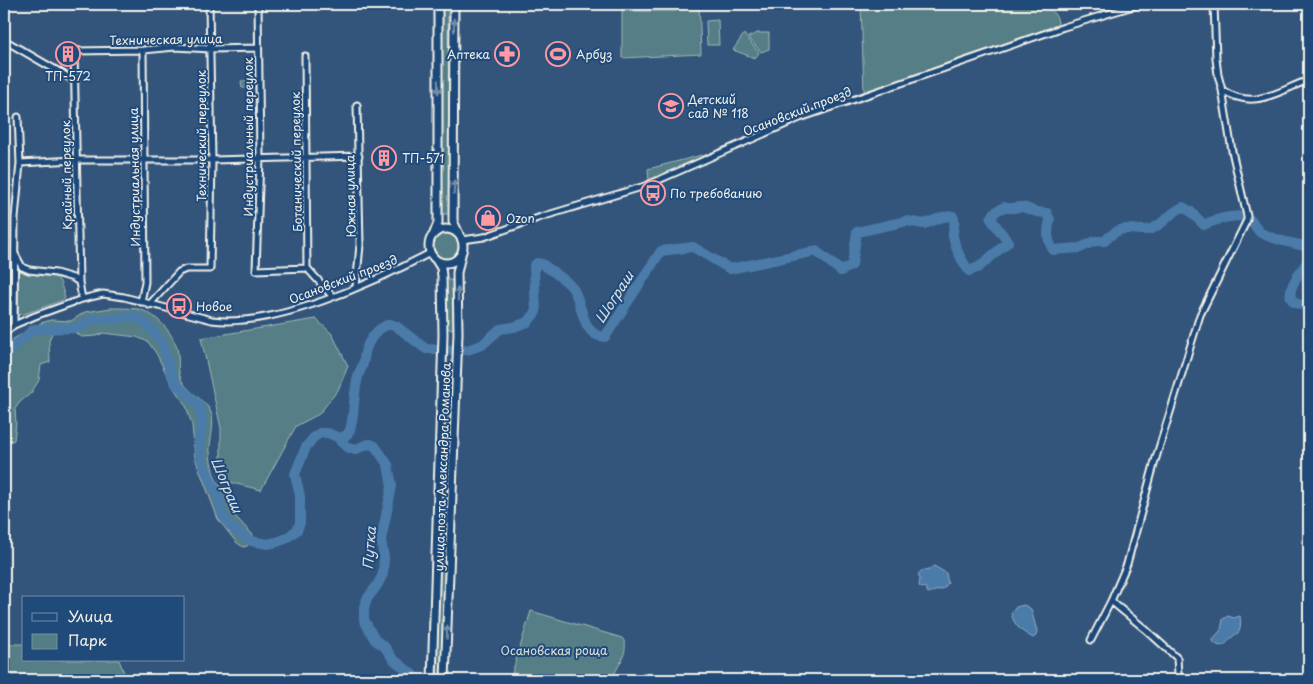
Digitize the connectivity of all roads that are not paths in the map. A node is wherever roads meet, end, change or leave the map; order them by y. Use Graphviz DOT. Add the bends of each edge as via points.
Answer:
graph roads {
  1 [pos="209,4"];
  2 [pos="258,4"];
  3 [pos="438,4"];
  4 [pos="454,4"];
  5 [pos="1140,4"];
  6 [pos="1214,4"];
  7 [pos="4,40"];
  8 [pos="258,48"];
  9 [pos="211,49"];
  10 [pos="143,50"];
  11 [pos="74,51"];
  12 [pos="305,56"];
  13 [pos="1309,80"];
  14 [pos="75,81"];
  15 [pos="1222,90"];
  16 [pos="357,105"];
  17 [pos="18,117"];
  18 [pos="306,156"];
  19 [pos="359,156"];
  20 [pos="260,158"];
  21 [pos="143,159"];
  22 [pos="76,160"];
  23 [pos="212,160"];
  24 [pos="20,163"];
  25 [pos="434,233"];
  26 [pos="460,237"];
  27 [pos="430,253"];
  28 [pos="14,254"];
  29 [pos="460,255"];
  30 [pos="436,260"];
  31 [pos="307,268"];
  32 [pos="78,282"];
  33 [pos="356,287"];
  34 [pos="333,297"];
  35 [pos="82,299"];
  36 [pos="141,302"];
  37 [pos="148,305"];
  38 [pos="14,324"];
  39 [pos="4,334"];
  40 [pos="1111,601"];
  41 [pos="1091,640"];
  42 [pos="432,680"];
  43 [pos="445,680"];
  44 [pos="1182,680"];
  1 -- 9 [label="street, Технический переулок"];
  2 -- 8 [label="street, Индустриальный переулок"];
  3 -- 25 [label="main road, one-way" via="438,223"];
  26 -- 4 [label="main road, one-way" via="453,221"];
  5 -- 26 [label="street, Осановский проезд" via="800,118 645,186 484,237"];
  6 -- 15 [label="street" via="1216,59"];
  7 -- 14 [label="street"];
  8 -- 9 [label="street, Техническая улица"];
  8 -- 20 [label="street, Индустриальный переулок"];
  9 -- 10 [label="street, Техническая улица" via="175,47"];
  9 -- 23 [label="street, Технический переулок"];
  10 -- 11 [label="street, Техническая улица"];
  10 -- 21 [label="street, Индустриальная улица"];
  11 -- 14 [label="street, Крайный переулок"];
  12 -- 18 [label="street, Ботанический переулок"];
  13 -- 15 [label="street" via="1259,99 1241,99"];
  14 -- 22 [label="street, Крайный переулок"];
  15 -- 40 [label="street" via="1247,218 1200,316 1127,564"];
  16 -- 19 [label="street, Южная улица"];
  17 -- 24 [label="street"];
  18 -- 19 [label="street"];
  18 -- 20 [label="street"];
  18 -- 31 [label="street, Ботанический переулок"];
  19 -- 33 [label="street, Южная улица" via="360,245"];
  20 -- 23 [label="street"];
  20 -- 31 [label="street, Индустриальный переулок" via="256,270"];
  21 -- 22 [label="street"];
  21 -- 23 [label="street"];
  21 -- 36 [label="street, Индустриальная улица" via="145,282"];
  22 -- 24 [label="street"];
  22 -- 32 [label="street, Крайный переулок"];
  23 -- 37 [label="street, Технический переулок" via="210,268 179,272"];
  24 -- 28 [label="street"];
  25 -- 26 [label="main road" via="453,230"];
  25 -- 27 [label="main road" via="429,243"];
  26 -- 29 [label="main road" via="463,247"];
  27 -- 30 [label="main road"];
  27 -- 33 [label="street, Осановский проезд"];
  28 -- 32 [label="street" via="22,267 56,273"];
  28 -- 38 [label="street"];
  29 -- 30 [label="main road" via="451,263"];
  43 -- 29 [label="main road, улица поэта Александра Романова, one-way"];
  30 -- 42 [label="main road, улица поэта Александра Романова" via="442,276 443,335"];
  31 -- 34 [label="street"];
  32 -- 35 [label="street, Крайный переулок"];
  33 -- 34 [label="street, Осановский проезд"];
  34 -- 37 [label="street, Осановский проезд" via="253,320 232,322 198,318"];
  35 -- 36 [label="street, Осановский проезд" via="103,294"];
  35 -- 38 [label="street, Осановский проезд"];
  36 -- 37 [label="street, Осановский проезд"];
  38 -- 39 [label="street, Осановский проезд"];
  40 -- 41 [label="street"];
  40 -- 44 [label="street" via="1177,658 1178,674"];
}
